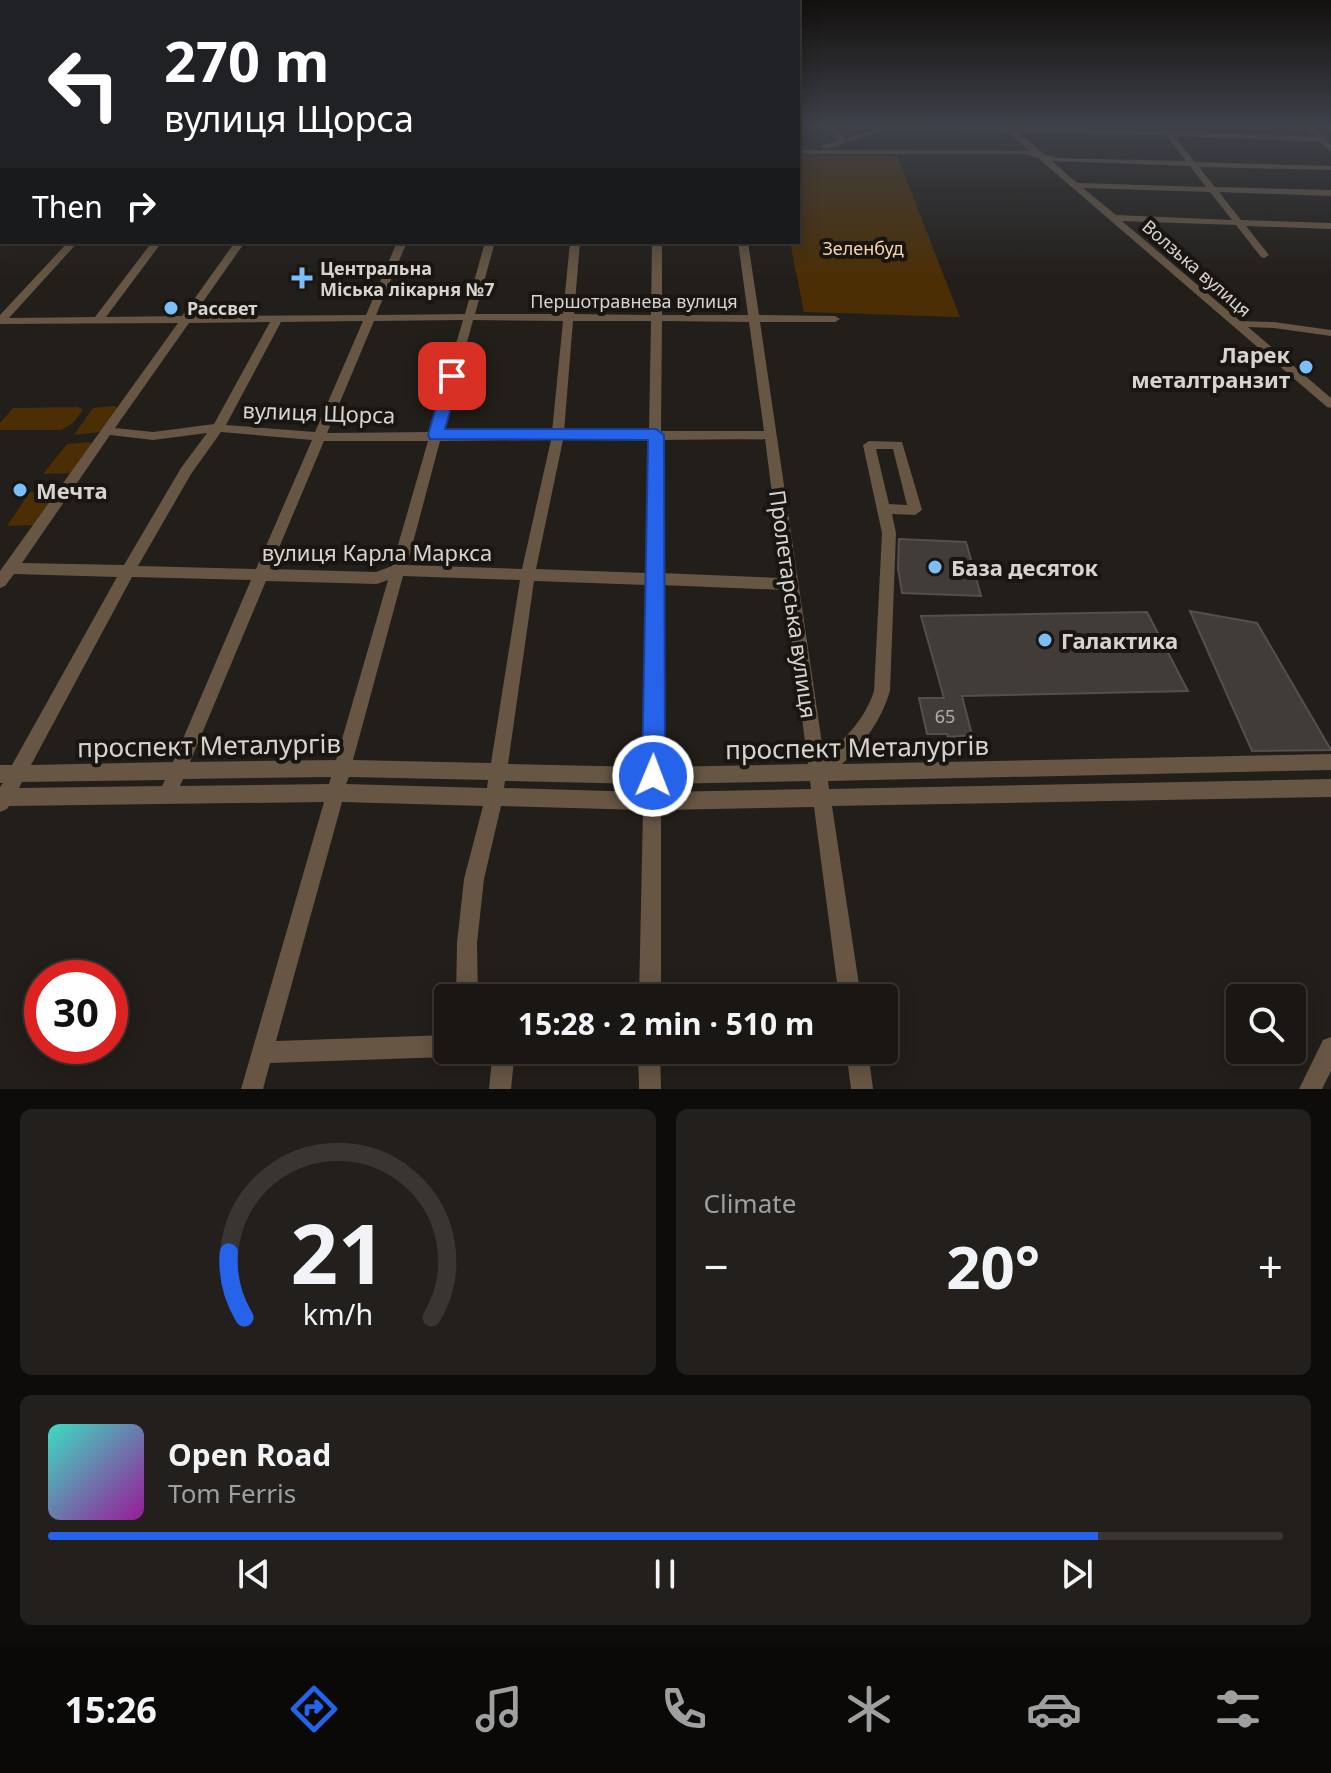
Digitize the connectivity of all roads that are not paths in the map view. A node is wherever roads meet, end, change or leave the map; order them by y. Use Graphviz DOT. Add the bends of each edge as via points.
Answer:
graph roads {
  1 [pos="1065,177"];
  2 [pos="1202,177"];
  3 [pos="1075,185"];
  4 [pos="1211,188"];
  5 [pos="1331,193"];
  6 [pos="1113,218"];
  7 [pos="1240,223"];
  8 [pos="1331,226"];
  9 [pos="71,244"];
  10 [pos="155,244"];
  11 [pos="239,244"];
  12 [pos="401,244"];
  13 [pos="489,244"];
  14 [pos="575,244"];
  15 [pos="657,244"];
  16 [pos="743,244"];
  17 [pos="1264,255"];
  18 [pos="278,317"];
  19 [pos="469,317"];
  20 [pos="568,317"];
  21 [pos="369,318"];
  22 [pos="656,318"];
  23 [pos="754,318"];
  24 [pos="186,319"];
  25 [pos="835,319"];
  26 [pos="98,320"];
  27 [pos="0,321"];
  28 [pos="1238,324"];
  29 [pos="1331,333"];
  30 [pos="1331,404"];
  31 [pos="218,428"];
  32 [pos="108,431"];
  33 [pos="436,435"];
  34 [pos="558,435"];
  35 [pos="656,435"];
  36 [pos="771,435"];
  37 [pos="321,437"];
  38 [pos="883,509"];
  39 [pos="10,568"];
  40 [pos="398,570"];
  41 [pos="128,571"];
  42 [pos="528,574"];
  43 [pos="261,575"];
  44 [pos="655,579"];
  45 [pos="0,582"];
  46 [pos="792,584"];
  47 [pos="1331,762"];
  48 [pos="1155,767"];
  49 [pos="340,768"];
  50 [pos="177,770"];
  51 [pos="498,772"];
  52 [pos="8,774"];
  53 [pos="818,774"];
  54 [pos="653,776"];
  55 [pos="1331,788"];
  56 [pos="1167,791"];
  57 [pos="334,793"];
  58 [pos="168,794"];
  59 [pos="823,797"];
  60 [pos="494,798"];
  61 [pos="2,800"];
  62 [pos="653,801"];
  63 [pos="467,984"];
  64 [pos="650,984"];
  65 [pos="848,984"];
  66 [pos="434,1046"];
  67 [pos="1331,1048"];
  68 [pos="263,1052"];
  69 [pos="503,1064"];
  70 [pos="649,1064"];
  71 [pos="859,1064"];
  72 [pos="252,1089"];
  73 [pos="500,1089"];
  74 [pos="650,1089"];
  75 [pos="862,1089"];
  76 [pos="1310,1089"];
  1 -- 3 [label="street, Волзька вулиця"];
  2 -- 4 [label="street"];
  3 -- 4 [label="street"];
  3 -- 6 [label="street, Волзька вулиця"];
  4 -- 5 [label="street"];
  4 -- 7 [label="street"];
  6 -- 7 [label="street"];
  6 -- 28 [label="street, Волзька вулиця"];
  7 -- 8 [label="street"];
  7 -- 17 [label="street"];
  9 -- 27 [label="street"];
  10 -- 26 [label="street"];
  11 -- 24 [label="street"];
  12 -- 21 [label="street"];
  13 -- 19 [label="street"];
  14 -- 20 [label="street"];
  15 -- 22 [label="street"];
  16 -- 23 [label="street, Пролетарська вулиця"];
  18 -- 21 [label="street, Першотравнева вулиця"];
  18 -- 24 [label="street, Першотравнева вулиця"];
  18 -- 31 [label="street"];
  19 -- 20 [label="street, Першотравнева вулиця"];
  19 -- 21 [label="street, Першотравнева вулиця"];
  19 -- 33 [label="street"];
  20 -- 22 [label="street, Першотравнева вулиця"];
  20 -- 34 [label="street"];
  21 -- 37 [label="street"];
  22 -- 23 [label="street, Першотравнева вулиця"];
  22 -- 35 [label="street"];
  23 -- 25 [label="street, Першотравнева вулиця"];
  23 -- 36 [label="street, Пролетарська вулиця"];
  24 -- 26 [label="street, Першотравнева вулиця"];
  24 -- 32 [label="street"];
  26 -- 27 [label="street, Першотравнева вулиця"];
  28 -- 29 [label="street"];
  28 -- 30 [label="street, Волзька вулиця"];
  31 -- 32 [label="street, вулиця Щорса" via="153,436"];
  31 -- 37 [label="street, вулиця Щорса"];
  31 -- 41 [label="street" via="186,471"];
  32 -- 39 [label="street"];
  33 -- 34 [label="street, вулиця Щорса"];
  33 -- 37 [label="street, вулиця Щорса"];
  33 -- 40 [label="street"];
  34 -- 35 [label="street, вулиця Щорса"];
  34 -- 42 [label="street"];
  35 -- 36 [label="street, вулиця Щорса"];
  35 -- 44 [label="street"];
  36 -- 46 [label="street, Пролетарська вулиця"];
  37 -- 43 [label="street"];
  38 -- 38 [label="street" via="869,445 898,445 915,510"];
  38 -- 53 [label="street" via="889,533 877,713"];
  39 -- 41 [label="street, вулиця Карла Маркса"];
  39 -- 45 [label="street"];
  40 -- 42 [label="street, вулиця Карла Маркса"];
  40 -- 43 [label="street, вулиця Карла Маркса" via="377,578"];
  40 -- 49 [label="street"];
  41 -- 43 [label="street, вулиця Карла Маркса"];
  41 -- 52 [label="street"];
  42 -- 44 [label="street, вулиця Карла Маркса"];
  42 -- 51 [label="street"];
  43 -- 50 [label="street"];
  44 -- 46 [label="street, вулиця Карла Маркса"];
  44 -- 54 [label="street"];
  46 -- 53 [label="street, Пролетарська вулиця"];
  47 -- 48 [label="street, проспект Металургів"];
  48 -- 53 [label="street, проспект Металургів"];
  48 -- 56 [label="street" via="1166,779"];
  49 -- 50 [label="street, проспект Металургів"];
  49 -- 51 [label="street, проспект Металургів"];
  49 -- 57 [label="street"];
  50 -- 52 [label="street, проспект Металургів"];
  50 -- 58 [label="street"];
  51 -- 54 [label="street, проспект Металургів"];
  51 -- 60 [label="street"];
  52 -- 61 [label="street"];
  53 -- 54 [label="street, проспект Металургів"];
  53 -- 59 [label="street, Пролетарська вулиця"];
  54 -- 62 [label="street"];
  55 -- 56 [label="street, проспект Металургів"];
  56 -- 59 [label="street, проспект Металургів"];
  57 -- 58 [label="street, проспект Металургів"];
  57 -- 60 [label="street, проспект Металургів"];
  57 -- 68 [label="street"];
  58 -- 61 [label="street, проспект Металургів"];
  59 -- 62 [label="street, проспект Металургів"];
  59 -- 65 [label="street"];
  60 -- 62 [label="street, проспект Металургів"];
  60 -- 63 [label="street" via="474,879"];
  62 -- 64 [label="street"];
  66 -- 68 [label="street"];
  67 -- 76 [label="street"];
  68 -- 72 [label="street"];
  69 -- 73 [label="street"];
  70 -- 74 [label="street"];
  71 -- 75 [label="street"];
}
